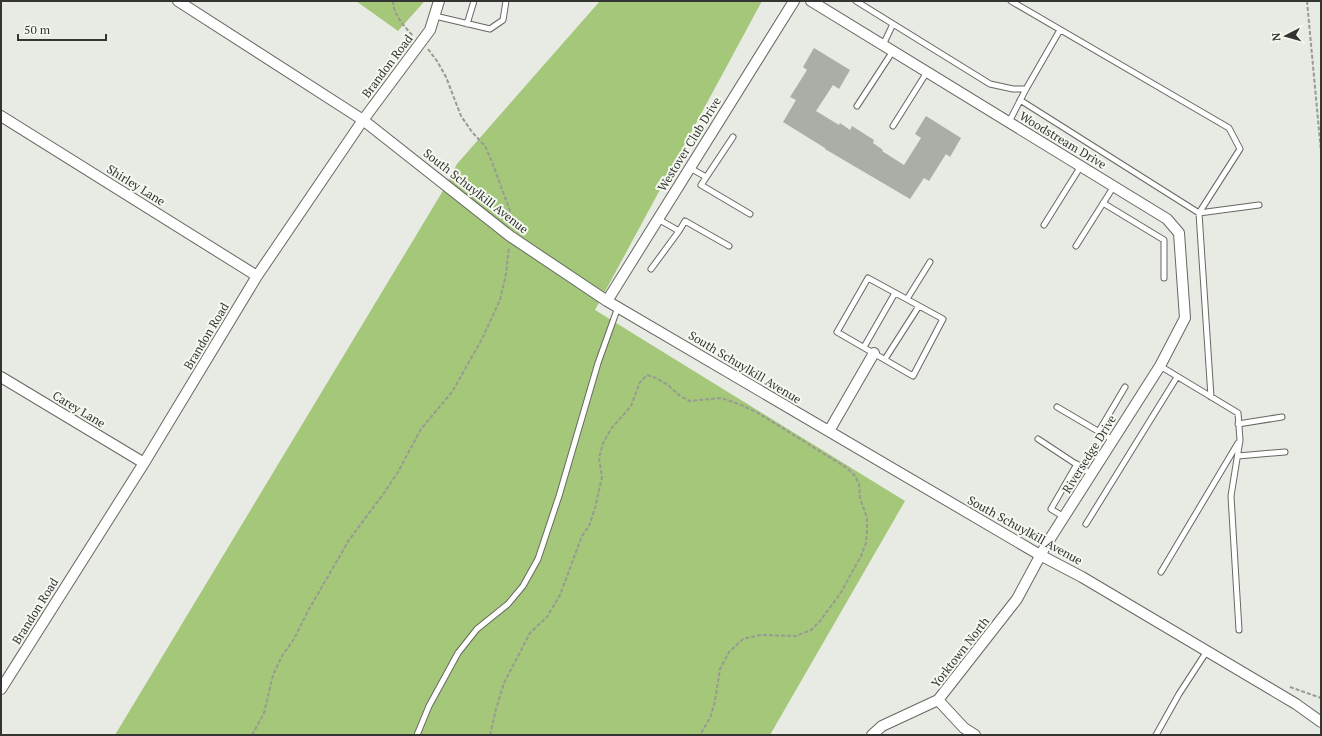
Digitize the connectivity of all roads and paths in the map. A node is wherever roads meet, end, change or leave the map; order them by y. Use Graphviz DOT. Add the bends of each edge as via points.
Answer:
graph roads {
  1 [pos="178,1"];
  2 [pos="393,1"];
  3 [pos="439,1"];
  4 [pos="474,1"];
  5 [pos="506,1"];
  6 [pos="794,1"];
  7 [pos="811,1"];
  8 [pos="856,1"];
  9 [pos="1011,1"];
  10 [pos="1307,1"];
  11 [pos="435,16"];
  12 [pos="467,24"];
  13 [pos="893,24"];
  14 [pos="1060,30"];
  15 [pos="420,42"];
  16 [pos="883,45"];
  17 [pos="893,51"];
  18 [pos="927,72"];
  19 [pos="1026,89"];
  20 [pos="1020,100"];
  21 [pos="857,106"];
  22 [pos="1,116"];
  23 [pos="363,120"];
  24 [pos="1009,122"];
  25 [pos="893,126"];
  26 [pos="733,137"];
  27 [pos="1321,152"];
  28 [pos="1081,166"];
  29 [pos="690,168"];
  30 [pos="706,177"];
  31 [pos="1114,186"];
  32 [pos="1103,203"];
  33 [pos="1259,205"];
  34 [pos="1199,213"];
  35 [pos="750,214"];
  36 [pos="658,219"];
  37 [pos="1044,225"];
  38 [pos="679,231"];
  39 [pos="510,236"];
  40 [pos="729,246"];
  41 [pos="1076,246"];
  42 [pos="930,262"];
  43 [pos="652,269"];
  44 [pos="257,276"];
  45 [pos="1164,278"];
  46 [pos="895,293"];
  47 [pos="907,299"];
  48 [pos="607,301"];
  49 [pos="919,306"];
  50 [pos="618,307"];
  51 [pos="864,347"];
  52 [pos="874,353"];
  53 [pos="885,359"];
  54 [pos="1160,366"];
  55 [pos="1177,376"];
  56 [pos="1,377"];
  57 [pos="1125,387"];
  58 [pos="1211,397"];
  59 [pos="1057,407"];
  60 [pos="1282,417"];
  61 [pos="1238,424"];
  62 [pos="828,431"];
  63 [pos="1099,431"];
  64 [pos="1038,439"];
  65 [pos="1113,440"];
  66 [pos="1240,440"];
  67 [pos="1285,452"];
  68 [pos="1238,456"];
  69 [pos="144,463"];
  70 [pos="1077,464"];
  71 [pos="1091,474"];
  72 [pos="1064,517"];
  73 [pos="1086,524"];
  74 [pos="1040,556"];
  75 [pos="1161,572"];
  76 [pos="1239,630"];
  77 [pos="1207,651"];
  78 [pos="1,689"];
  79 [pos="938,700"];
  80 [pos="1321,722"];
  81 [pos="252,735"];
  82 [pos="417,735"];
  83 [pos="490,735"];
  84 [pos="700,735"];
  85 [pos="872,735"];
  86 [pos="975,735"];
  87 [pos="1156,735"];
  1 -- 23 [label="street, South Schuylkill Avenue"];
  2 -- 15 [label="path" via="399,20"];
  3 -- 11 [label="street, Brandon Road"];
  4 -- 12 [label="lane"];
  5 -- 12 [label="lane" via="503,20 490,29"];
  6 -- 29 [label="street, Westover Club Drive"];
  7 -- 16 [label="street, Woodstream Drive"];
  8 -- 13 [label="lane"];
  9 -- 14 [label="lane"];
  10 -- 27 [label="path"];
  11 -- 12 [label="lane"];
  11 -- 15 [label="street, Brandon Road" via="430,30"];
  13 -- 16 [label="lane"];
  13 -- 19 [label="lane" via="990,84"];
  14 -- 19 [label="lane"];
  14 -- 34 [label="lane" via="1229,128 1240,149"];
  15 -- 23 [label="street, Brandon Road"];
  15 -- 39 [label="path" via="437,60 461,116 485,146 510,211"];
  16 -- 17 [label="street, Woodstream Drive"];
  17 -- 18 [label="street, Woodstream Drive"];
  17 -- 21 [label="lane"];
  18 -- 24 [label="street, Woodstream Drive"];
  18 -- 25 [label="lane"];
  19 -- 20 [label="lane"];
  20 -- 24 [label="lane"];
  20 -- 34 [label="lane"];
  22 -- 44 [label="street, Shirley Lane"];
  23 -- 39 [label="street, South Schuylkill Avenue"];
  23 -- 44 [label="street, Brandon Road"];
  24 -- 28 [label="street, Woodstream Drive"];
  26 -- 30 [label="lane"];
  28 -- 31 [label="street, Woodstream Drive"];
  28 -- 37 [label="lane"];
  29 -- 30 [label="lane"];
  29 -- 36 [label="street, Westover Club Drive"];
  30 -- 35 [label="lane" via="701,185"];
  31 -- 32 [label="lane"];
  31 -- 54 [label="street, Woodstream Drive" via="1167,219 1179,233 1185,318"];
  32 -- 41 [label="lane"];
  32 -- 45 [label="lane" via="1164,240"];
  33 -- 34 [label="lane"];
  34 -- 58 [label="lane"];
  36 -- 38 [label="lane"];
  36 -- 48 [label="street, Westover Club Drive"];
  38 -- 40 [label="lane" via="685,221"];
  38 -- 43 [label="lane"];
  39 -- 48 [label="street, South Schuylkill Avenue"];
  39 -- 81 [label="path" via="500,300 482,339 452,392 421,429 398,472 349,540 282,656 273,675 264,713"];
  42 -- 47 [label="lane"];
  44 -- 69 [label="street, Brandon Road"];
  46 -- 47 [label="lane"];
  46 -- 51 [label="lane"];
  46 -- 51 [label="lane" via="868,278 837,332"];
  47 -- 49 [label="lane"];
  48 -- 50 [label="street, South Schuylkill Avenue"];
  49 -- 53 [label="lane"];
  49 -- 53 [label="lane" via="943,319 913,376"];
  50 -- 62 [label="street, South Schuylkill Avenue"];
  50 -- 82 [label="lane" via="598,363 538,559 523,586 508,604 477,629 458,654 429,706"];
  51 -- 52 [label="lane"];
  52 -- 53 [label="lane"];
  52 -- 62 [label="street"];
  54 -- 55 [label="lane"];
  54 -- 65 [label="street, Riversedge Drive"];
  55 -- 58 [label="lane"];
  55 -- 73 [label="lane"];
  56 -- 69 [label="street, Carey Lane"];
  57 -- 63 [label="lane"];
  58 -- 61 [label="lane" via="1238,413"];
  59 -- 63 [label="lane"];
  60 -- 61 [label="lane"];
  61 -- 66 [label="lane"];
  62 -- 74 [label="street, South Schuylkill Avenue"];
  63 -- 65 [label="lane"];
  64 -- 70 [label="lane"];
  65 -- 71 [label="street, Riversedge Drive"];
  66 -- 68 [label="lane"];
  66 -- 75 [label="lane"];
  67 -- 68 [label="lane"];
  68 -- 76 [label="lane" via="1231,496"];
  69 -- 78 [label="street, Brandon Road"];
  70 -- 71 [label="lane"];
  70 -- 72 [label="lane" via="1051,508"];
  71 -- 72 [label="street, Riversedge Drive"];
  72 -- 74 [label="street, Riversedge Drive"];
  74 -- 77 [label="street, South Schuylkill Avenue" via="1082,577"];
  74 -- 79 [label="street, Yorktown North" via="1017,599"];
  77 -- 80 [label="street, South Schuylkill Avenue" via="1296,704"];
  77 -- 87 [label="lane"];
  79 -- 85 [label="street, Yorktown North" via="882,726"];
  79 -- 86 [label="street" via="964,728"];
  83 -- 84 [label="path" via="504,683 530,633 547,617 560,595 582,536 589,526 602,477 599,458 603,443 611,429 631,406 640,382 647,375 668,385 690,401 721,398 739,404 847,468 859,484 860,498 867,518 866,543 861,556 840,594 811,630 796,636 760,635 743,639 729,652 720,670 710,718"];
}
